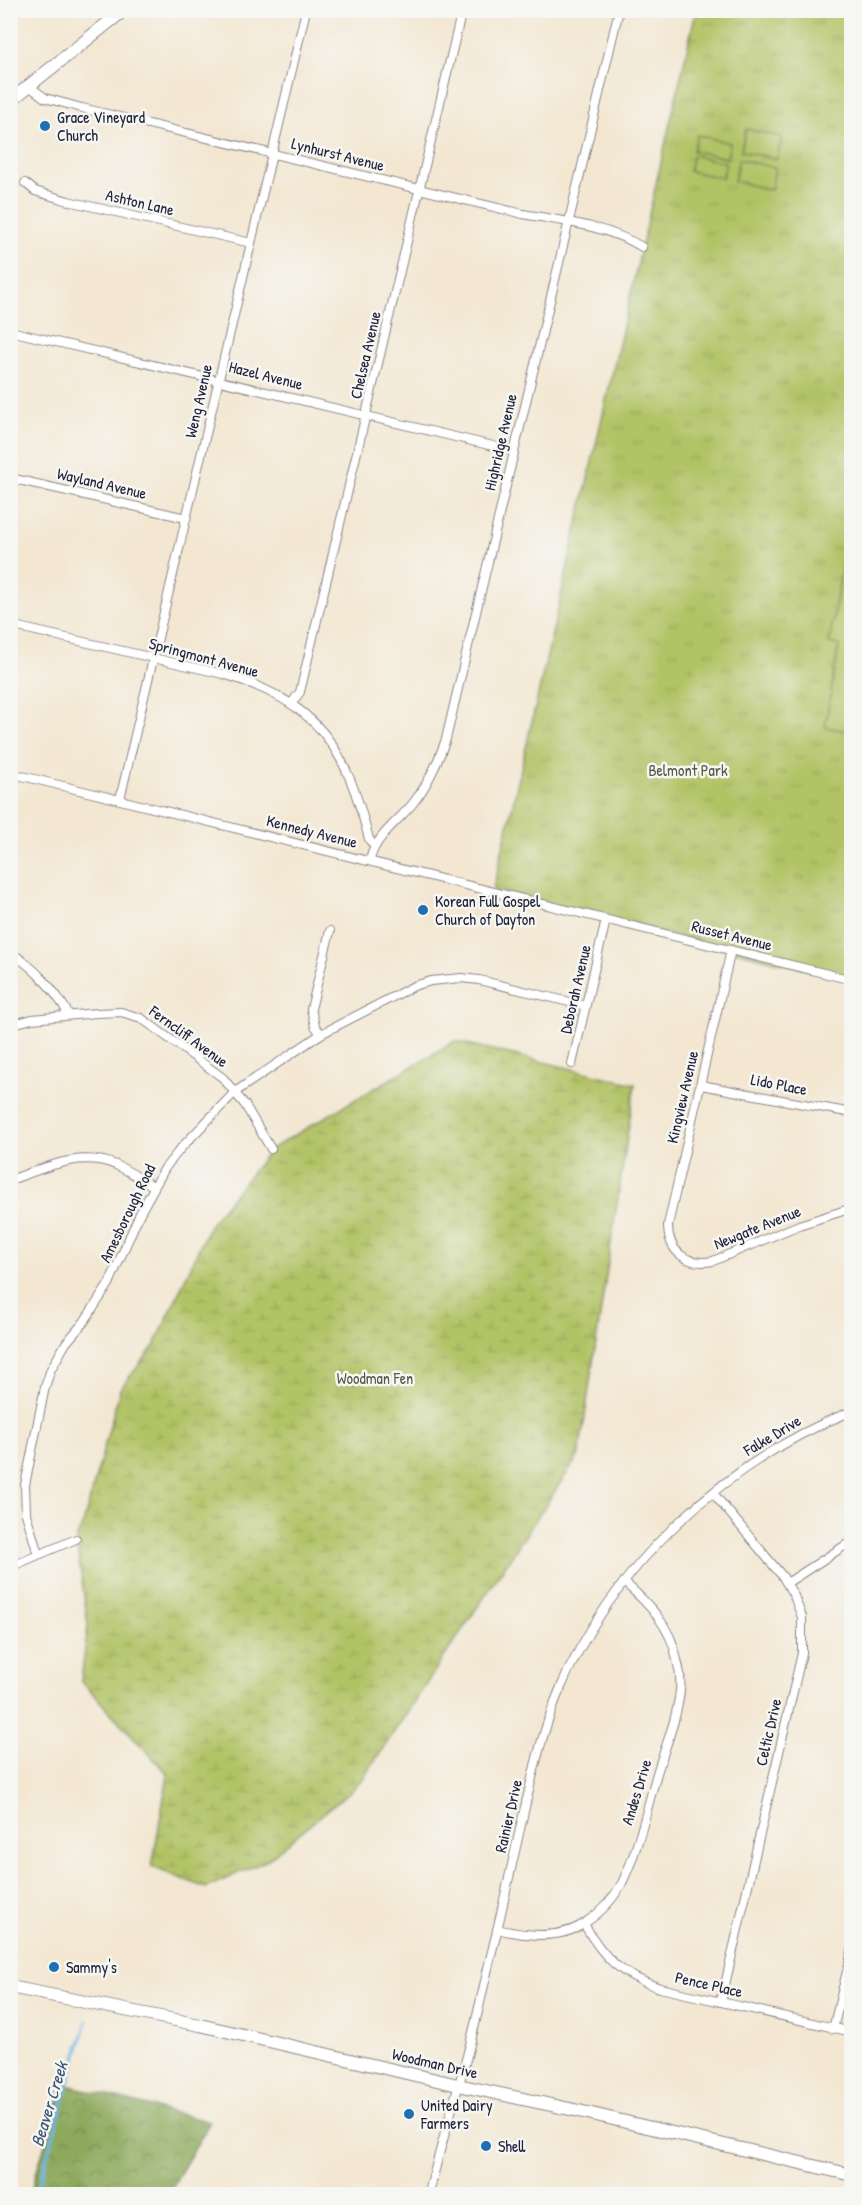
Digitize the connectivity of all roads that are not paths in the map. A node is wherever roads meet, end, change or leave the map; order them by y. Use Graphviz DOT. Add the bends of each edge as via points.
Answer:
graph roads {
  1 [pos="124,10"];
  2 [pos="306,10"];
  3 [pos="462,10"];
  4 [pos="619,10"];
  5 [pos="29,86"];
  6 [pos="10,101"];
  7 [pos="271,152"];
  8 [pos="25,183"];
  9 [pos="420,189"];
  10 [pos="568,222"];
  11 [pos="251,243"];
  12 [pos="642,247"];
  13 [pos="10,331"];
  14 [pos="218,379"];
  15 [pos="366,415"];
  16 [pos="514,451"];
  17 [pos="10,478"];
  18 [pos="186,518"];
  19 [pos="10,625"];
  20 [pos="153,658"];
  21 [pos="291,704"];
  22 [pos="10,773"];
  23 [pos="120,799"];
  24 [pos="374,846"];
  25 [pos="370,860"];
  26 [pos="606,920"];
  27 [pos="330,931"];
  28 [pos="731,950"];
  29 [pos="10,952"];
  30 [pos="852,980"];
  31 [pos="586,1006"];
  32 [pos="69,1015"];
  33 [pos="10,1025"];
  34 [pos="321,1034"];
  35 [pos="572,1064"];
  36 [pos="700,1085"];
  37 [pos="235,1092"];
  38 [pos="852,1113"];
  39 [pos="271,1149"];
  40 [pos="10,1180"];
  41 [pos="153,1186"];
  42 [pos="852,1208"];
  43 [pos="675,1251"];
  44 [pos="852,1411"];
  45 [pos="713,1493"];
  46 [pos="76,1539"];
  47 [pos="852,1541"];
  48 [pos="38,1554"];
  49 [pos="10,1567"];
  50 [pos="624,1582"];
  51 [pos="787,1583"];
  52 [pos="584,1924"];
  53 [pos="497,1929"];
  54 [pos="852,1952"];
  55 [pos="10,1987"];
  56 [pos="721,2002"];
  57 [pos="833,2028"];
  58 [pos="852,2032"];
  59 [pos="458,2085"];
  60 [pos="852,2175"];
  61 [pos="429,2194"];
  1 -- 5 [label="main road"];
  2 -- 7 [label="street, Weng Avenue"];
  3 -- 9 [label="street, Chelsea Avenue"];
  4 -- 10 [label="street, Highridge Avenue"];
  5 -- 6 [label="main road"];
  5 -- 7 [label="street, Lynhurst Avenue" via="45,98"];
  7 -- 9 [label="street, Lynhurst Avenue"];
  7 -- 11 [label="street, Weng Avenue"];
  8 -- 11 [label="street, Ashton Lane" via="35,191 68,201"];
  9 -- 10 [label="street, Lynhurst Avenue"];
  9 -- 15 [label="street, Chelsea Avenue"];
  10 -- 12 [label="street, Lynhurst Avenue"];
  10 -- 16 [label="street, Highridge Avenue"];
  11 -- 14 [label="street, Weng Avenue"];
  13 -- 14 [label="street, Hazel Avenue"];
  14 -- 15 [label="street, Hazel Avenue"];
  14 -- 18 [label="street, Weng Avenue"];
  15 -- 16 [label="street, Hazel Avenue"];
  15 -- 21 [label="street, Chelsea Avenue" via="300,692"];
  16 -- 24 [label="street, Highridge Avenue" via="442,748 416,800"];
  17 -- 18 [label="street, Wayland Avenue"];
  18 -- 20 [label="street, Weng Avenue"];
  19 -- 20 [label="street, Springmont Avenue"];
  20 -- 21 [label="street, Springmont Avenue" via="246,681"];
  20 -- 23 [label="street, Weng Avenue"];
  21 -- 24 [label="street, Springmont Avenue" via="322,731 344,762"];
  22 -- 23 [label="street, Kennedy Avenue"];
  23 -- 25 [label="street, Kennedy Avenue"];
  24 -- 25 [label="street, Highridge Avenue"];
  25 -- 26 [label="street, Kennedy Avenue"];
  26 -- 28 [label="street, Russet Avenue"];
  26 -- 31 [label="street, Deborah Avenue"];
  27 -- 34 [label="street" via="311,1009"];
  28 -- 30 [label="street, Russet Avenue"];
  28 -- 36 [label="street, Kingview Avenue"];
  29 -- 32 [label="street" via="36,973"];
  31 -- 34 [label="street, Amesborough Road" via="479,980 446,978 414,986"];
  31 -- 35 [label="street, Deborah Avenue"];
  32 -- 33 [label="street, Ferncliff Avenue"];
  32 -- 37 [label="street, Ferncliff Avenue" via="121,1012 141,1018 211,1067"];
  34 -- 37 [label="street, Amesborough Road"];
  36 -- 38 [label="street, Lido Place"];
  36 -- 43 [label="street, Kingview Avenue" via="668,1226"];
  37 -- 39 [label="street, Ferncliff Avenue"];
  37 -- 41 [label="street, Amesborough Road" via="181,1148"];
  40 -- 41 [label="street" via="61,1162 89,1158 116,1166"];
  41 -- 48 [label="street, Amesborough Road" via="101,1299 58,1356 45,1387 27,1466 24,1499"];
  42 -- 43 [label="street, Newgate Avenue" via="713,1261 696,1263"];
  44 -- 45 [label="street, Falke Drive" via="771,1451"];
  45 -- 50 [label="street, Rainier Drive"];
  45 -- 51 [label="street, Celtic Drive"];
  46 -- 48 [label="street"];
  47 -- 51 [label="street"];
  48 -- 49 [label="street"];
  50 -- 52 [label="street, Andes Drive" via="666,1629 677,1657 680,1690 629,1867 611,1899"];
  50 -- 53 [label="street, Rainier Drive" via="587,1636 547,1722"];
  51 -- 56 [label="street, Celtic Drive" via="802,1617 802,1653"];
  52 -- 53 [label="street, Andes Drive" via="544,1935"];
  52 -- 56 [label="street, Pence Place" via="603,1954 630,1977"];
  53 -- 59 [label="street, Rainier Drive"];
  54 -- 57 [label="street"];
  55 -- 59 [label="main road, Woodman Drive" via="201,2025"];
  56 -- 57 [label="street, Pence Place"];
  57 -- 58 [label="street, Pence Place"];
  59 -- 60 [label="main road, Woodman Drive"];
  59 -- 61 [label="street, Rainier Drive"];
}
